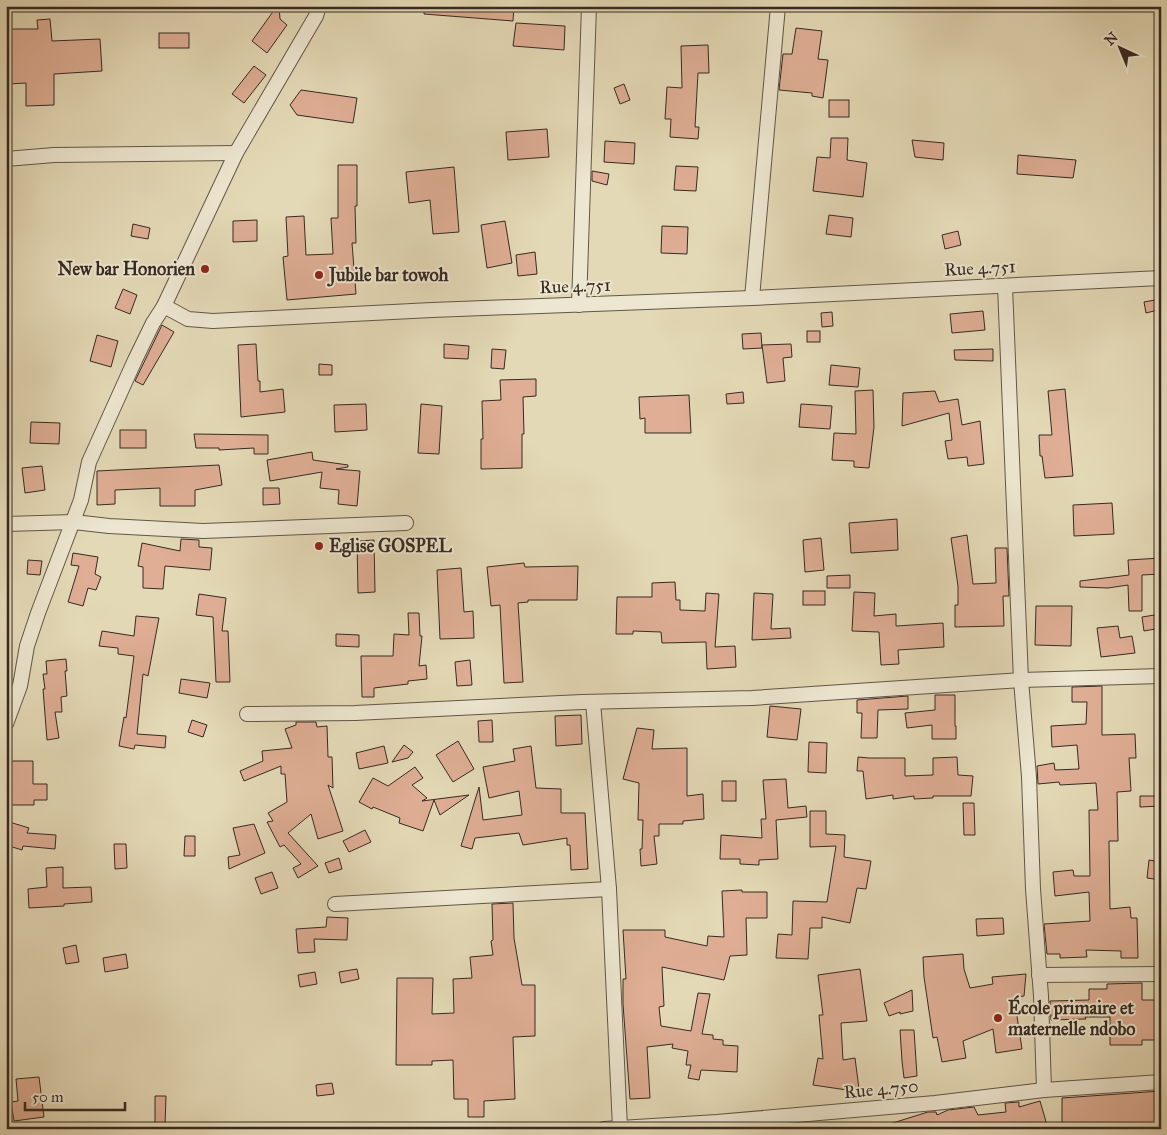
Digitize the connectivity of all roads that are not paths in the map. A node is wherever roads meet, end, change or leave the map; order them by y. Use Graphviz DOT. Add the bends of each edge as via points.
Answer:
graph roads {
  1 [pos="318,6"];
  2 [pos="589,6"];
  3 [pos="778,6"];
  4 [pos="236,153"];
  5 [pos="6,159"];
  6 [pos="1161,278"];
  7 [pos="1005,286"];
  8 [pos="752,298"];
  9 [pos="579,305"];
  10 [pos="164,306"];
  11 [pos="74,522"];
  12 [pos="406,523"];
  13 [pos="6,524"];
  14 [pos="1161,676"];
  15 [pos="1021,680"];
  16 [pos="593,702"];
  17 [pos="247,714"];
  18 [pos="6,724"];
  19 [pos="609,889"];
  20 [pos="335,904"];
  21 [pos="1161,974"];
  22 [pos="1039,975"];
  23 [pos="1161,1082"];
  24 [pos="1044,1090"];
  25 [pos="620,1128"];
  26 [pos="604,1129"];
  1 -- 4 [label="street" via="316,16"];
  2 -- 9 [label="street"];
  3 -- 8 [label="street"];
  4 -- 5 [label="street" via="54,155"];
  4 -- 10 [label="street"];
  6 -- 7 [label="street, Rue 4.751"];
  7 -- 8 [label="street, Rue 4.751"];
  7 -- 15 [label="street"];
  8 -- 9 [label="street, Rue 4.751"];
  9 -- 10 [label="street, Rue 4.751" via="213,321 188,319"];
  10 -- 11 [label="street" via="135,360 89,462"];
  11 -- 12 [label="street" via="195,531"];
  11 -- 13 [label="street"];
  11 -- 18 [label="street" via="38,613 27,646 20,686"];
  14 -- 15 [label="street"];
  15 -- 16 [label="street" via="752,698"];
  15 -- 22 [label="street"];
  16 -- 17 [label="street" via="355,713"];
  16 -- 19 [label="street"];
  19 -- 20 [label="street"];
  19 -- 25 [label="street"];
  21 -- 22 [label="street"];
  22 -- 24 [label="street"];
  23 -- 24 [label="street, Rue 4.750"];
  24 -- 25 [label="street, Rue 4.750" via="935,1103"];
  25 -- 26 [label="street, Rue 4.750"];
}
